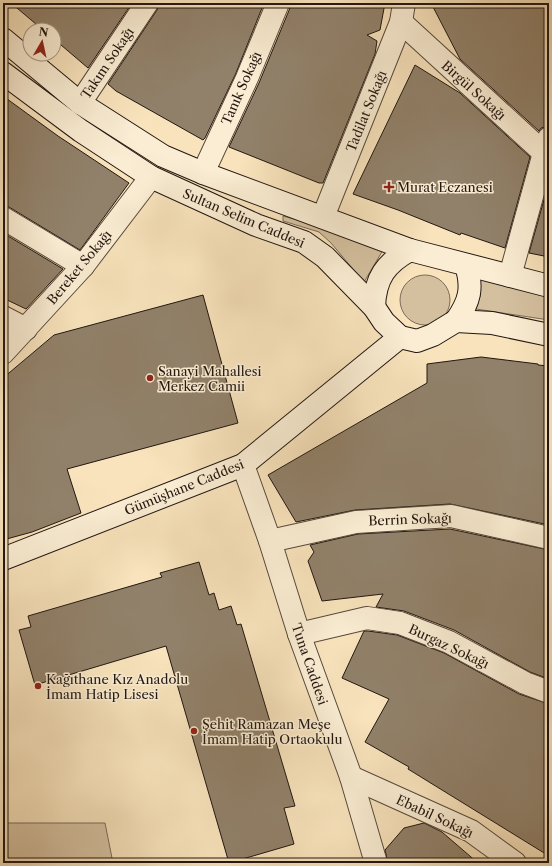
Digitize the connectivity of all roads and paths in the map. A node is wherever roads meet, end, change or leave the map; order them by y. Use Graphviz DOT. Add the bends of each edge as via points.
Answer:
graph roads {
  1 [pos="147,3"];
  2 [pos="278,3"];
  3 [pos="402,13"];
  4 [pos="3,40"];
  5 [pos="3,73"];
  6 [pos="80,104"];
  7 [pos="547,148"];
  8 [pos="163,156"];
  9 [pos="203,173"];
  10 [pos="151,177"];
  11 [pos="323,217"];
  12 [pos="3,218"];
  13 [pos="410,250"];
  14 [pos="466,264"];
  15 [pos="83,266"];
  16 [pos="510,276"];
  17 [pos="549,286"];
  18 [pos="374,307"];
  19 [pos="3,317"];
  20 [pos="456,321"];
  21 [pos="26,329"];
  22 [pos="549,335"];
  23 [pos="400,337"];
  24 [pos="3,353"];
  25 [pos="243,465"];
  26 [pos="549,538"];
  27 [pos="270,541"];
  28 [pos="3,559"];
  29 [pos="299,634"];
  30 [pos="549,692"];
  31 [pos="351,777"];
  32 [pos="376,863"];
  33 [pos="515,863"];
  1 -- 6 [label="street, Takım Sokağı"];
  2 -- 9 [label="street, Tanık Sokağı"];
  3 -- 7 [label="street, Birgül Sokağı"];
  3 -- 11 [label="street, Tadilat Sokağı"];
  4 -- 6 [label="street, Sultan Selim Caddesi"];
  5 -- 10 [label="street, Sultan Selim Caddesi" via="81,131"];
  6 -- 8 [label="street, Sultan Selim Caddesi"];
  7 -- 16 [label="street"];
  8 -- 9 [label="street, Sultan Selim Caddesi"];
  8 -- 10 [label="street, Bereket Sokağı"];
  9 -- 11 [label="street, Sultan Selim Caddesi"];
  10 -- 15 [label="street, Bereket Sokağı"];
  10 -- 18 [label="street, Sultan Selim Caddesi" via="256,225 304,242 325,257"];
  11 -- 13 [label="street, Sultan Selim Caddesi"];
  12 -- 15 [label="street"];
  13 -- 14 [label="street, Sultan Selim Caddesi"];
  13 -- 18 [label="street" via="398,256 386,267 374,294"];
  14 -- 16 [label="street, Sultan Selim Caddesi"];
  14 -- 20 [label="street" via="470,279 469,292 464,309"];
  15 -- 21 [label="street, Bereket Sokağı"];
  16 -- 17 [label="street, Sultan Selim Caddesi"];
  18 -- 23 [label="street, Sultan Selim Caddesi" via="384,322"];
  19 -- 21 [label="street"];
  20 -- 22 [label="street" via="492,323"];
  20 -- 23 [label="street" via="432,336 417,341"];
  21 -- 24 [label="street, Bereket Sokağı"];
  23 -- 25 [label="street, Gümüşhane Caddesi"];
  25 -- 27 [label="street, Tuna Caddesi"];
  25 -- 28 [label="street, Gümüşhane Caddesi"];
  26 -- 27 [label="street, Berrin Sokağı" via="451,516 356,522"];
  27 -- 29 [label="street, Tuna Caddesi"];
  29 -- 30 [label="street, Burgaz Sokağı" via="367,618 400,623 449,642 525,683"];
  29 -- 31 [label="street, Tuna Caddesi"];
  31 -- 32 [label="street, Tuna Caddesi"];
  31 -- 33 [label="street, Ebabil Sokağı" via="471,831"];
}
